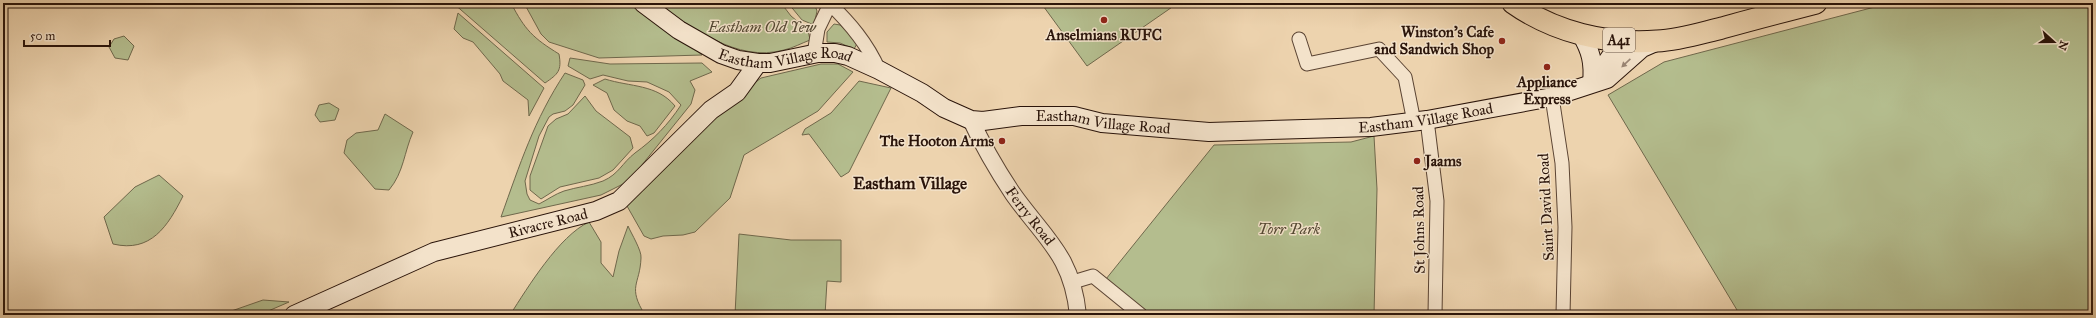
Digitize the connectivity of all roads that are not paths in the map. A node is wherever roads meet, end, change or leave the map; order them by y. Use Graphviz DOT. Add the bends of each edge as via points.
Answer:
graph roads {
  1 [pos="644,3"];
  2 [pos="829,3"];
  3 [pos="1513,3"];
  4 [pos="1815,3"];
  5 [pos="1581,34"];
  6 [pos="1299,39"];
  7 [pos="1625,40"];
  8 [pos="1658,41"];
  9 [pos="814,54"];
  10 [pos="758,63"];
  11 [pos="879,70"];
  12 [pos="1592,83"];
  13 [pos="1552,97"];
  14 [pos="971,120"];
  15 [pos="1421,121"];
  16 [pos="1073,282"];
  17 [pos="294,315"];
  18 [pos="1078,315"];
  19 [pos="1141,315"];
  20 [pos="1435,315"];
  21 [pos="1563,315"];
  1 -- 10 [label="main road, Eastham Village Road" via="679,30 721,54"];
  2 -- 9 [label="street" via="818,29"];
  2 -- 11 [label="street" via="847,20 870,50"];
  3 -- 5 [label="highway, A41" via="1555,27"];
  4 -- 8 [label="highway, A41" via="1700,33"];
  5 -- 7 [label="highway, A41"];
  5 -- 12 [label="main road" via="1590,48 1593,60"];
  6 -- 15 [label="street, St Johns Road" via="1307,64 1379,49 1405,77"];
  7 -- 8 [label="highway, A41"];
  7 -- 12 [label="main road"];
  8 -- 12 [label="main road, Eastham Village Road, one-way" via="1642,48 1607,79"];
  9 -- 10 [label="main road, Eastham Village Road"];
  9 -- 11 [label="main road, Eastham Village Road" via="835,53 848,56"];
  10 -- 17 [label="main road, Rivacre Road" via="737,92 711,110 619,201 596,211 434,252"];
  11 -- 14 [label="main road, Eastham Village Road" via="944,108"];
  12 -- 13 [label="main road, Eastham Village Road"];
  13 -- 15 [label="main road, Eastham Village Road"];
  13 -- 21 [label="street, Saint David Road" via="1562,163 1565,227"];
  14 -- 15 [label="main road, Eastham Village Road" via="1021,116 1074,116 1102,123 1209,132 1371,127"];
  14 -- 16 [label="street, Ferry Road" via="984,147 1013,194 1056,248"];
  15 -- 20 [label="street, St Johns Road" via="1436,201"];
  16 -- 18 [label="street, Ferry Road"];
  16 -- 19 [label="street" via="1093,276"];
}
